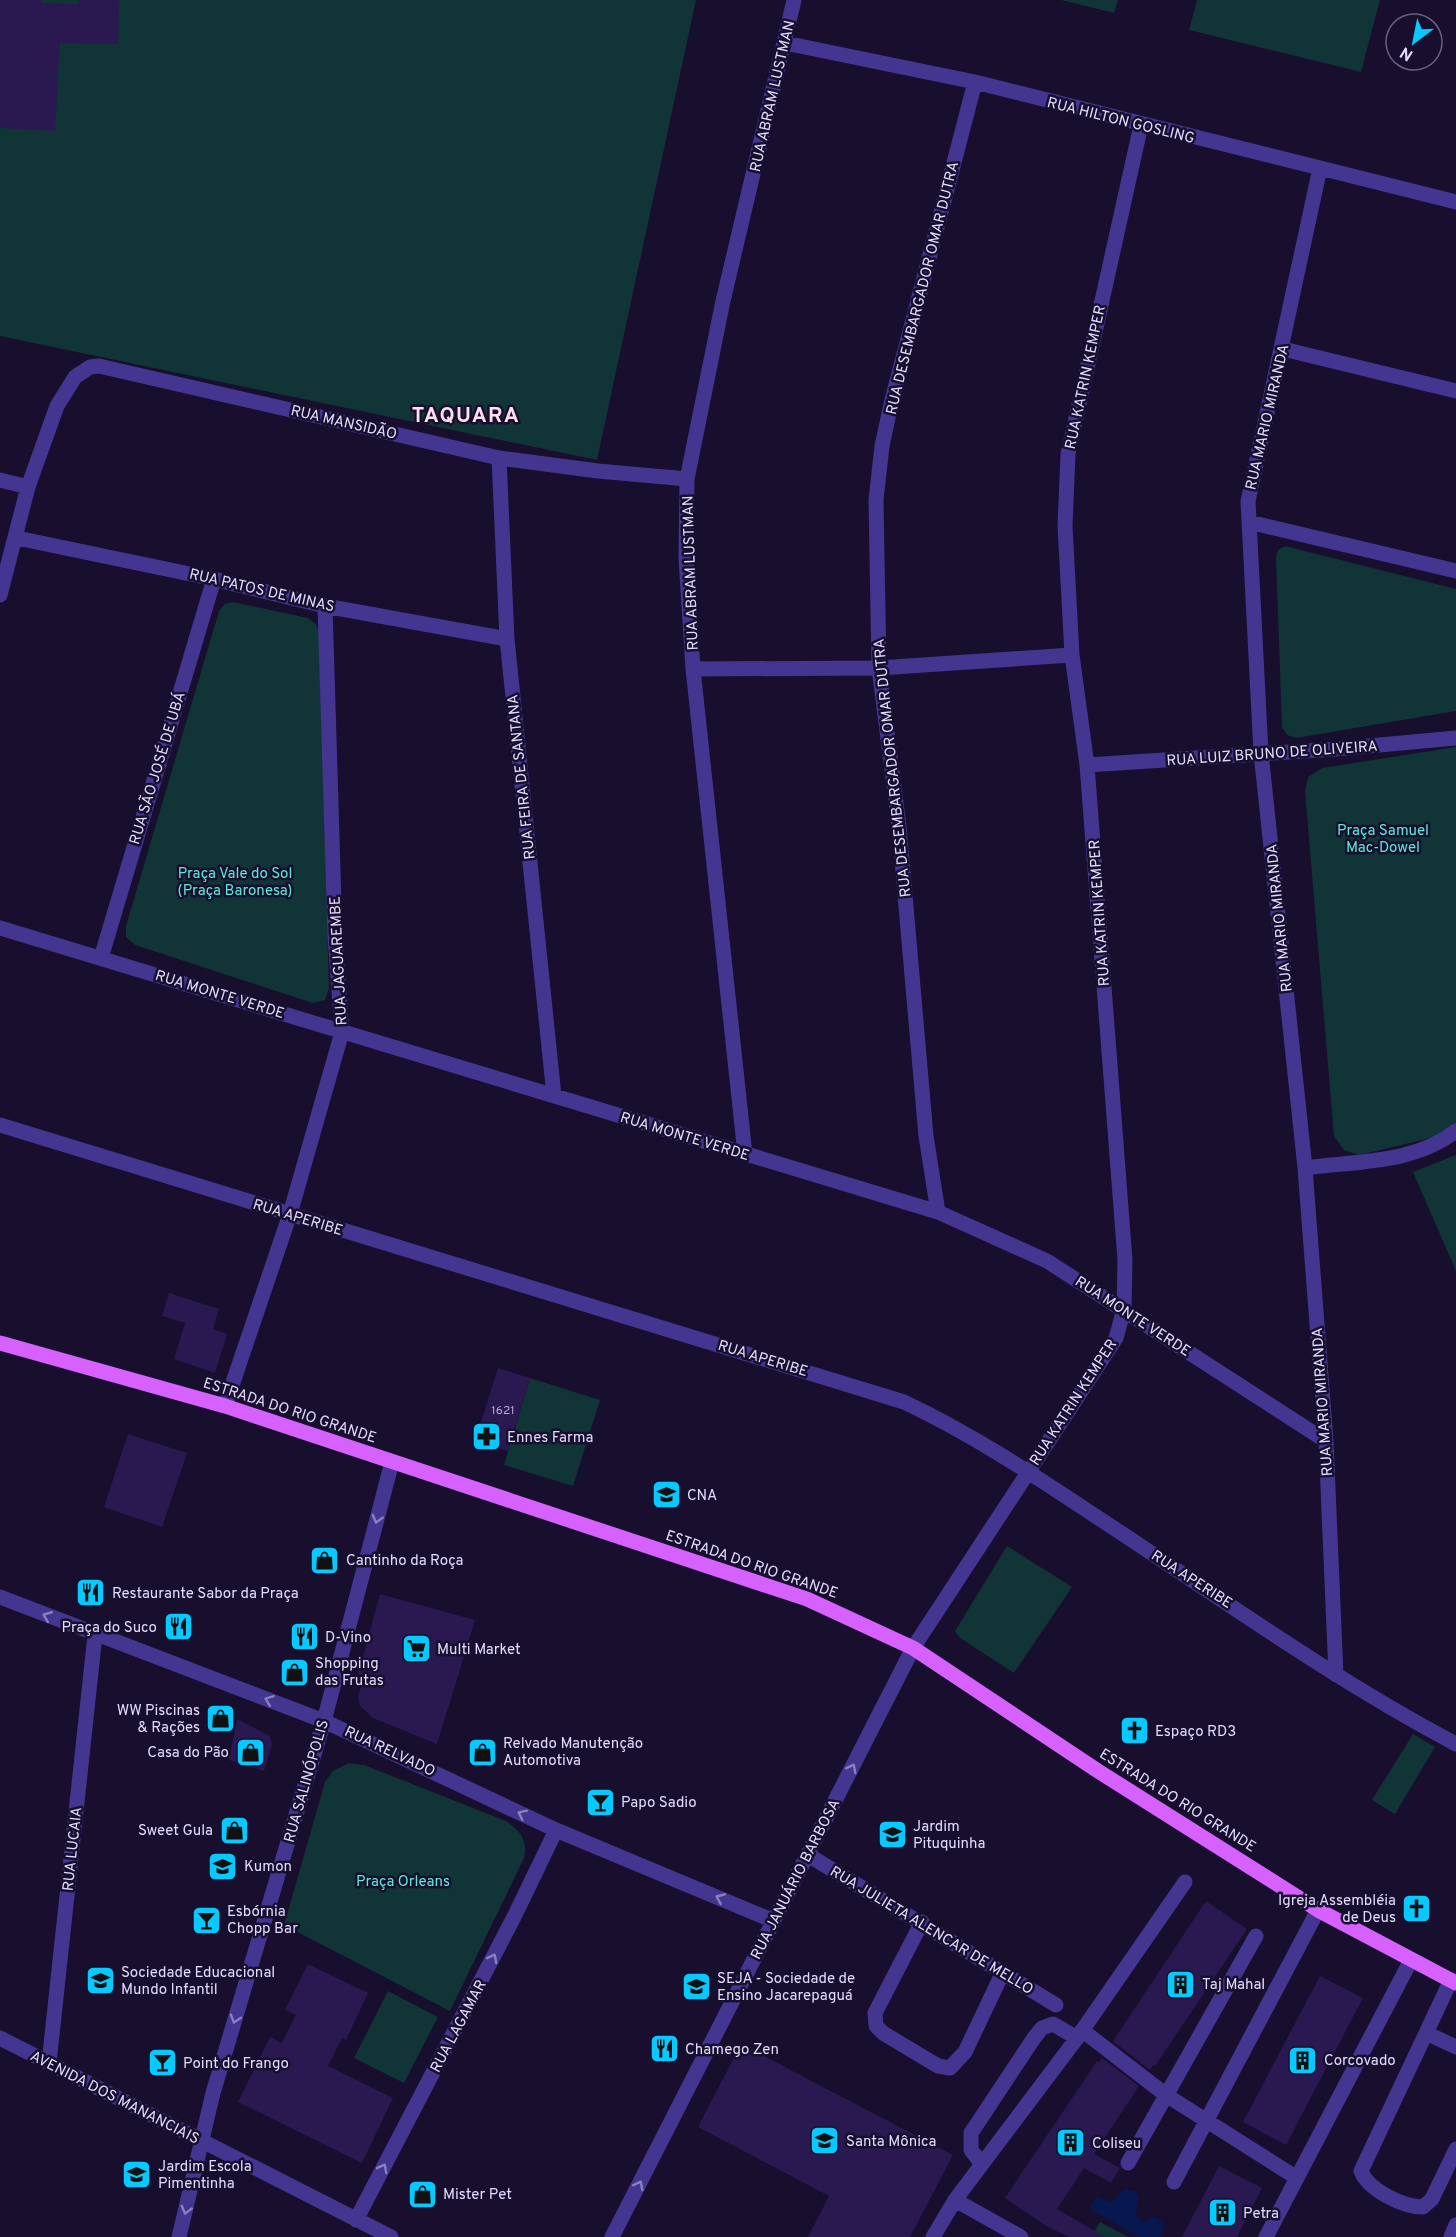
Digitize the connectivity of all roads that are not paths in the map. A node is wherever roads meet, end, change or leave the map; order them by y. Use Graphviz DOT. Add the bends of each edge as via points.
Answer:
graph roads {
  1 [pos="794,0"];
  2 [pos="785,43"];
  3 [pos="975,82"];
  4 [pos="1141,125"];
  5 [pos="1320,168"];
  6 [pos="1456,202"];
  7 [pos="1282,349"];
  8 [pos="1456,391"];
  9 [pos="499,458"];
  10 [pos="687,479"];
  11 [pos="0,480"];
  12 [pos="28,487"];
  13 [pos="1249,522"];
  14 [pos="17,538"];
  15 [pos="1456,571"];
  16 [pos="214,579"];
  17 [pos="0,595"];
  18 [pos="325,606"];
  19 [pos="507,639"];
  20 [pos="1072,655"];
  21 [pos="879,668"];
  22 [pos="693,669"];
  23 [pos="1456,738"];
  24 [pos="1261,753"];
  25 [pos="1088,765"];
  26 [pos="0,928"];
  27 [pos="101,958"];
  28 [pos="342,1032"];
  29 [pos="554,1096"];
  30 [pos="0,1125"];
  31 [pos="1456,1131"];
  32 [pos="745,1154"];
  33 [pos="1305,1168"];
  34 [pos="938,1212"];
  35 [pos="290,1214"];
  36 [pos="1124,1309"];
  37 [pos="0,1343"];
  38 [pos="225,1406"];
  39 [pos="1326,1441"];
  40 [pos="392,1462"];
  41 [pos="1027,1471"];
  42 [pos="0,1597"];
  43 [pos="95,1635"];
  44 [pos="913,1648"];
  45 [pos="1336,1675"];
  46 [pos="324,1721"];
  47 [pos="1456,1744"];
  48 [pos="556,1830"];
  49 [pos="808,1855"];
  50 [pos="1185,1882"];
  51 [pos="1318,1910"];
  52 [pos="774,1921"];
  53 [pos="922,1922"];
  54 [pos="1256,1936"];
  55 [pos="1411,1960"];
  56 [pos="1003,1972"];
  57 [pos="1453,1982"];
  58 [pos="1056,2005"];
  59 [pos="1426,2033"];
  60 [pos="1079,2034"];
  61 [pos="0,2038"];
  62 [pos="1456,2047"];
  63 [pos="49,2063"];
  64 [pos="1166,2095"];
  65 [pos="1206,2122"];
  66 [pos="200,2142"];
  67 [pos="1456,2149"];
  68 [pos="1128,2163"];
  69 [pos="982,2164"];
  70 [pos="1297,2178"];
  71 [pos="1174,2182"];
  72 [pos="955,2200"];
  73 [pos="356,2220"];
  74 [pos="1456,2225"];
  75 [pos="179,2237"];
  76 [pos="391,2237"];
  77 [pos="612,2237"];
  78 [pos="933,2237"];
  79 [pos="1021,2237"];
  80 [pos="1266,2237"];
  81 [pos="1451,2237"];
  1 -- 2 [label="street, RUA ABRAM LUSTMAN"];
  2 -- 3 [label="street, RUA HILTON GOSLING"];
  2 -- 10 [label="street, RUA ABRAM LUSTMAN" via="723,301"];
  3 -- 4 [label="street, RUA HILTON GOSLING"];
  3 -- 21 [label="street, RUA DESEMBARGADOR OMAR DUTRA" via="882,446 876,500"];
  4 -- 5 [label="street, RUA HILTON GOSLING"];
  4 -- 20 [label="street, RUA KATRIN KEMPER" via="1068,454 1065,526"];
  5 -- 6 [label="street, RUA HILTON GOSLING"];
  5 -- 7 [label="street, RUA MARIO MIRANDA"];
  7 -- 8 [label="street"];
  7 -- 13 [label="street, RUA MARIO MIRANDA" via="1255,463 1248,501"];
  9 -- 10 [label="street, RUA MANSIDÃO"];
  9 -- 12 [label="street, RUA MANSIDÃO" via="99,366 75,377 57,406"];
  9 -- 19 [label="street, RUA FEIRA DE SANTANA"];
  10 -- 22 [label="street, RUA ABRAM LUSTMAN" via="686,558"];
  11 -- 12 [label="street"];
  12 -- 14 [label="street, RUA MANSIDÃO"];
  13 -- 15 [label="street"];
  13 -- 24 [label="street, RUA MARIO MIRANDA"];
  14 -- 16 [label="street, RUA PATOS DE MINAS"];
  14 -- 17 [label="street, RUA MANSIDÃO"];
  16 -- 18 [label="street, RUA PATOS DE MINAS"];
  16 -- 27 [label="street, RUA SÃO JOSÉ DE UBÁ"];
  18 -- 19 [label="street, RUA PATOS DE MINAS"];
  18 -- 28 [label="street, RUA JAGUAREMBE" via="335,936"];
  19 -- 29 [label="street, RUA FEIRA DE SANTANA"];
  20 -- 21 [label="street"];
  20 -- 25 [label="street, RUA KATRIN KEMPER"];
  21 -- 22 [label="street"];
  21 -- 34 [label="street, RUA DESEMBARGADOR OMAR DUTRA" via="899,826 926,1136"];
  22 -- 32 [label="street, RUA ABRAM LUSTMAN"];
  23 -- 24 [label="street, RUA LUIZ BRUNO DE OLIVEIRA"];
  24 -- 25 [label="street, RUA LUIZ BRUNO DE OLIVEIRA"];
  24 -- 33 [label="street, RUA MARIO MIRANDA"];
  25 -- 36 [label="street, RUA KATRIN KEMPER" via="1125,1260"];
  26 -- 27 [label="street, RUA MONTE VERDE"];
  27 -- 28 [label="street, RUA MONTE VERDE"];
  28 -- 29 [label="street, RUA MONTE VERDE"];
  28 -- 35 [label="street, RUA JAGUAREMBE"];
  29 -- 32 [label="street, RUA MONTE VERDE"];
  30 -- 35 [label="street, RUA APERIBE"];
  31 -- 33 [label="street" via="1440,1144 1408,1156"];
  32 -- 34 [label="street, RUA MONTE VERDE"];
  33 -- 39 [label="street, RUA MARIO MIRANDA"];
  34 -- 36 [label="street, RUA MONTE VERDE" via="1047,1261"];
  35 -- 38 [label="street, RUA JAGUAREMBE"];
  35 -- 41 [label="street, RUA APERIBE" via="904,1402 945,1421"];
  36 -- 39 [label="street, RUA MONTE VERDE"];
  36 -- 41 [label="street, RUA KATRIN KEMPER" via="1116,1338"];
  37 -- 38 [label="main road, ESTRADA DO RIO GRANDE"];
  38 -- 40 [label="main road, ESTRADA DO RIO GRANDE"];
  39 -- 45 [label="street, RUA MARIO MIRANDA"];
  40 -- 44 [label="main road, ESTRADA DO RIO GRANDE" via="807,1599"];
  40 -- 46 [label="street, RUA SALINÓPOLIS, one-way"];
  41 -- 44 [label="street, RUA KATRIN KEMPER"];
  41 -- 45 [label="street, RUA APERIBE"];
  43 -- 42 [label="street, RUA RELVADO, one-way"];
  46 -- 43 [label="street, RUA RELVADO, one-way"];
  43 -- 63 [label="street, RUA LUCAIA"];
  49 -- 44 [label="street, RUA JANUÁRIO BARBOSA, one-way"];
  44 -- 51 [label="main road, ESTRADA DO RIO GRANDE"];
  45 -- 47 [label="street, RUA APERIBE"];
  48 -- 46 [label="street, RUA RELVADO, one-way"];
  46 -- 66 [label="street, RUA SALINÓPOLIS, one-way"];
  52 -- 48 [label="street, RUA RELVADO, one-way"];
  73 -- 48 [label="street, RUA LAGAMAR, one-way"];
  49 -- 52 [label="street, RUA JANUÁRIO BARBOSA"];
  49 -- 53 [label="street, RUA JULIETA ALENCAR DE MELLO"];
  50 -- 60 [label="street"];
  51 -- 55 [label="main road, ESTRADA DO RIO GRANDE"];
  51 -- 65 [label="street"];
  77 -- 52 [label="street, RUA JANUÁRIO BARBOSA, one-way"];
  53 -- 56 [label="street, RUA JULIETA ALENCAR DE MELLO"];
  53 -- 56 [label="street" via="874,2019 883,2033 938,2066 950,2068 964,2052"];
  54 -- 64 [label="street"];
  55 -- 57 [label="main road, ESTRADA DO RIO GRANDE"];
  55 -- 70 [label="street"];
  56 -- 58 [label="street, RUA JULIETA ALENCAR DE MELLO"];
  57 -- 59 [label="street"];
  59 -- 62 [label="street"];
  59 -- 67 [label="street" via="1361,2170 1372,2187 1408,2205 1423,2207 1432,2199"];
  60 -- 64 [label="street"];
  60 -- 69 [label="street"];
  60 -- 69 [label="street" via="1053,2024 1042,2028 1034,2038 971,2133 971,2150"];
  61 -- 63 [label="street, AVENIDA DOS MANANCIAIS"];
  63 -- 66 [label="street, AVENIDA DOS MANANCIAIS"];
  64 -- 65 [label="street"];
  64 -- 68 [label="street"];
  65 -- 70 [label="street"];
  65 -- 71 [label="street"];
  66 -- 73 [label="street, AVENIDA DOS MANANCIAIS"];
  66 -- 75 [label="street, RUA SALINÓPOLIS, one-way"];
  69 -- 72 [label="street"];
  70 -- 80 [label="street"];
  72 -- 78 [label="street"];
  72 -- 79 [label="street"];
  73 -- 76 [label="street, AVENIDA DOS MANANCIAIS"];
  74 -- 81 [label="street"];
}
